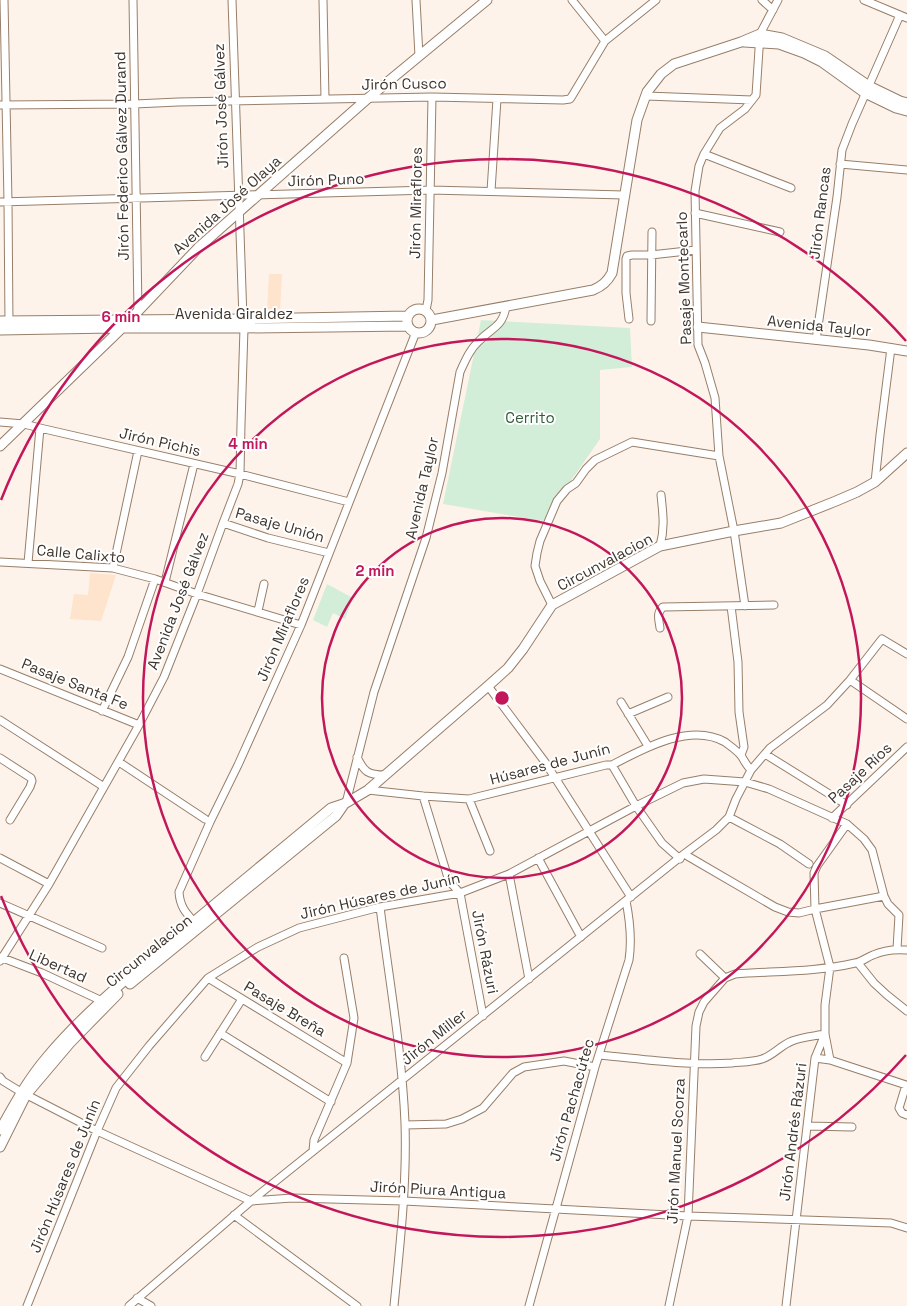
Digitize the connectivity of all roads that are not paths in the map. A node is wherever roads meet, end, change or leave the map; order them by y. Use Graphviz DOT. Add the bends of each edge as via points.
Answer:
graph roads {
  1 [pos="4,0"];
  2 [pos="133,0"];
  3 [pos="232,0"];
  4 [pos="323,0"];
  5 [pos="416,0"];
  6 [pos="488,0"];
  7 [pos="572,0"];
  8 [pos="655,0"];
  9 [pos="762,0"];
  10 [pos="778,0"];
  11 [pos="864,0"];
  12 [pos="773,10"];
  13 [pos="904,16"];
  14 [pos="760,38"];
  15 [pos="605,42"];
  16 [pos="420,56"];
  17 [pos="867,90"];
  18 [pos="646,96"];
  19 [pos="432,97"];
  20 [pos="367,98"];
  21 [pos="496,98"];
  22 [pos="325,99"];
  23 [pos="752,100"];
  24 [pos="234,101"];
  25 [pos="907,103"];
  26 [pos="135,104"];
  27 [pos="3,105"];
  28 [pos="907,112"];
  29 [pos="704,154"];
  30 [pos="840,164"];
  31 [pos="907,170"];
  32 [pos="791,188"];
  33 [pos="430,190"];
  34 [pos="490,191"];
  35 [pos="257,195"];
  36 [pos="238,196"];
  37 [pos="624,196"];
  38 [pos="136,199"];
  39 [pos="0,202"];
  40 [pos="8,202"];
  41 [pos="238,212"];
  42 [pos="695,213"];
  43 [pos="652,232"];
  44 [pos="780,232"];
  45 [pos="696,250"];
  46 [pos="652,255"];
  47 [pos="506,307"];
  48 [pos="426,310"];
  49 [pos="138,311"];
  50 [pos="408,316"];
  51 [pos="129,319"];
  52 [pos="432,320"];
  53 [pos="629,320"];
  54 [pos="652,321"];
  55 [pos="243,324"];
  56 [pos="5,325"];
  57 [pos="698,327"];
  58 [pos="122,328"];
  59 [pos="412,329"];
  60 [pos="816,340"];
  61 [pos="891,348"];
  62 [pos="907,351"];
  63 [pos="0,422"];
  64 [pos="24,424"];
  65 [pos="40,428"];
  66 [pos="0,446"];
  67 [pos="138,451"];
  68 [pos="907,453"];
  69 [pos="718,456"];
  70 [pos="194,464"];
  71 [pos="240,474"];
  72 [pos="875,482"];
  73 [pos="660,495"];
  74 [pos="349,502"];
  75 [pos="223,522"];
  76 [pos="734,531"];
  77 [pos="660,546"];
  78 [pos="329,553"];
  79 [pos="0,562"];
  80 [pos="28,563"];
  81 [pos="113,568"];
  82 [pos="155,579"];
  83 [pos="165,582"];
  84 [pos="264,584"];
  85 [pos="197,594"];
  86 [pos="552,605"];
  87 [pos="774,605"];
  88 [pos="731,606"];
  89 [pos="745,606"];
  90 [pos="258,611"];
  91 [pos="301,625"];
  92 [pos="660,628"];
  93 [pos="907,654"];
  94 [pos="0,669"];
  95 [pos="850,680"];
  96 [pos="488,686"];
  97 [pos="668,697"];
  98 [pos="620,702"];
  99 [pos="102,710"];
  100 [pos="628,714"];
  101 [pos="907,719"];
  102 [pos="0,720"];
  103 [pos="139,725"];
  104 [pos="648,746"];
  105 [pos="907,747"];
  106 [pos="765,754"];
  107 [pos="741,755"];
  108 [pos="357,757"];
  109 [pos="0,758"];
  110 [pos="118,762"];
  111 [pos="612,764"];
  112 [pos="751,770"];
  113 [pos="385,775"];
  114 [pos="555,778"];
  115 [pos="745,782"];
  116 [pos="104,787"];
  117 [pos="368,790"];
  118 [pos="423,796"];
  119 [pos="469,799"];
  120 [pos="346,803"];
  121 [pos="847,805"];
  122 [pos="636,806"];
  123 [pos="729,817"];
  124 [pos="832,818"];
  125 [pos="205,819"];
  126 [pos="10,820"];
  127 [pos="847,824"];
  128 [pos="588,832"];
  129 [pos="490,851"];
  130 [pos="682,856"];
  131 [pos="0,858"];
  132 [pos="538,858"];
  133 [pos="809,864"];
  134 [pos="509,874"];
  135 [pos="50,884"];
  136 [pos="460,893"];
  137 [pos="884,896"];
  138 [pos="629,899"];
  139 [pos="0,903"];
  140 [pos="380,908"];
  141 [pos="815,909"];
  142 [pos="29,916"];
  143 [pos="197,924"];
  144 [pos="582,937"];
  145 [pos="102,948"];
  146 [pos="897,949"];
  147 [pos="907,950"];
  148 [pos="700,954"];
  149 [pos="344,958"];
  150 [pos="1,959"];
  151 [pos="858,963"];
  152 [pos="830,967"];
  153 [pos="208,978"];
  154 [pos="725,978"];
  155 [pos="529,979"];
  156 [pos="242,999"];
  157 [pos="102,1001"];
  158 [pos="907,1010"];
  159 [pos="483,1016"];
  160 [pos="220,1033"];
  161 [pos="825,1034"];
  162 [pos="599,1055"];
  163 [pos="205,1057"];
  164 [pos="815,1058"];
  165 [pos="830,1060"];
  166 [pos="348,1063"];
  167 [pos="694,1064"];
  168 [pos="595,1067"];
  169 [pos="0,1077"];
  170 [pos="402,1080"];
  171 [pos="906,1082"];
  172 [pos="24,1093"];
  173 [pos="330,1102"];
  174 [pos="907,1115"];
  175 [pos="405,1125"];
  176 [pos="808,1126"];
  177 [pos="852,1127"];
  178 [pos="0,1130"];
  179 [pos="97,1131"];
  180 [pos="0,1147"];
  181 [pos="313,1151"];
  182 [pos="250,1201"];
  183 [pos="404,1201"];
  184 [pos="555,1209"];
  185 [pos="234,1215"];
  186 [pos="688,1216"];
  187 [pos="796,1221"];
  188 [pos="905,1227"];
  189 [pos="137,1298"];
  190 [pos="27,1306"];
  191 [pos="129,1306"];
  192 [pos="151,1306"];
  193 [pos="357,1306"];
  194 [pos="394,1306"];
  195 [pos="529,1306"];
  196 [pos="669,1306"];
  197 [pos="786,1306"];
  1 -- 27 [label="street"];
  2 -- 26 [label="street, Jirón Federico Gálvez Durand"];
  3 -- 24 [label="street, Jirón José Gálvez"];
  4 -- 22 [label="street"];
  5 -- 16 [label="street"];
  6 -- 16 [label="street, Avenida José Olaya"];
  7 -- 15 [label="street"];
  8 -- 15 [label="street"];
  9 -- 12 [label="street"];
  10 -- 12 [label="street"];
  11 -- 13 [label="street"];
  12 -- 14 [label="street"];
  13 -- 17 [label="street, Jirón Rancas"];
  14 -- 17 [label="street" via="822,62"];
  14 -- 18 [label="street" via="674,64 661,74"];
  14 -- 23 [label="street" via="756,94"];
  15 -- 21 [label="street, Jirón Cusco" via="572,96 563,100"];
  16 -- 20 [label="street, Avenida José Olaya"];
  17 -- 25 [label="street"];
  17 -- 28 [label="street"];
  17 -- 30 [label="street, Jirón Rancas" via="842,150"];
  18 -- 23 [label="street"];
  18 -- 37 [label="street" via="636,120"];
  19 -- 20 [label="street, Jirón Cusco"];
  19 -- 21 [label="street, Jirón Cusco"];
  19 -- 33 [label="street, Jirón Miraflores"];
  20 -- 22 [label="street, Jirón Cusco"];
  20 -- 35 [label="street, Avenida José Olaya"];
  21 -- 34 [label="street"];
  22 -- 24 [label="street, Jirón Cusco"];
  23 -- 29 [label="street, Pasaje Montecarlo" via="720,128"];
  24 -- 26 [label="street, Jirón Cusco"];
  24 -- 36 [label="street, Jirón José Gálvez"];
  26 -- 27 [label="street, Jirón Cusco"];
  26 -- 38 [label="street, Jirón Federico Gálvez Durand"];
  27 -- 40 [label="street"];
  29 -- 32 [label="street"];
  29 -- 42 [label="street, Pasaje Montecarlo" via="695,191"];
  30 -- 31 [label="street"];
  30 -- 60 [label="street, Jirón Rancas"];
  33 -- 34 [label="street, Jirón Puno"];
  33 -- 35 [label="street, Jirón Puno"];
  33 -- 48 [label="street, Jirón Miraflores"];
  34 -- 37 [label="street, Jirón Puno"];
  35 -- 36 [label="street, Jirón Puno"];
  35 -- 41 [label="street, Avenida José Olaya"];
  36 -- 38 [label="street, Jirón Puno"];
  36 -- 41 [label="street, Jirón José Gálvez"];
  37 -- 47 [label="street" via="612,273 606,283 593,290"];
  38 -- 40 [label="street, Jirón Puno"];
  38 -- 49 [label="street, Jirón Federico Gálvez Durand"];
  39 -- 40 [label="street, Jirón Puno"];
  40 -- 56 [label="street"];
  41 -- 49 [label="street, Avenida José Olaya" via="198,248"];
  41 -- 55 [label="street, Avenida José Gálvez"];
  42 -- 44 [label="street"];
  42 -- 45 [label="street, Pasaje Montecarlo"];
  43 -- 46 [label="street"];
  45 -- 46 [label="street"];
  45 -- 57 [label="street, Pasaje Montecarlo"];
  46 -- 53 [label="street" via="627,256"];
  46 -- 54 [label="street"];
  47 -- 52 [label="street"];
  47 -- 108 [label="street, Avenida Taylor" via="501,323 478,342 460,372 442,473 426,538 374,692"];
  48 -- 50 [label="street" via="416,309"];
  48 -- 52 [label="street"];
  49 -- 51 [label="street, Avenida José Olaya"];
  50 -- 55 [label="street, Avenida Giraldez"];
  50 -- 59 [label="street"];
  51 -- 55 [label="street, Avenida Giraldez"];
  51 -- 56 [label="street, Avenida Giraldez"];
  51 -- 58 [label="street, Avenida José Olaya"];
  52 -- 59 [label="street" via="426,331 421,333"];
  55 -- 58 [label="street, Avenida Giraldez"];
  55 -- 59 [label="street, Avenida Giraldez"];
  55 -- 71 [label="street, Avenida José Gálvez"];
  56 -- 58 [label="street, Avenida Giraldez"];
  57 -- 60 [label="street, Avenida Taylor"];
  57 -- 69 [label="street, Pasaje Montecarlo" via="698,345 715,398"];
  58 -- 64 [label="street, Avenida José Olaya"];
  59 -- 74 [label="street, Jirón Miraflores"];
  60 -- 61 [label="street, Avenida Taylor"];
  61 -- 62 [label="street, Avenida Taylor"];
  61 -- 72 [label="street"];
  63 -- 64 [label="street, Jirón Pichis"];
  64 -- 65 [label="street, Jirón Pichis"];
  64 -- 66 [label="street, Avenida José Olaya"];
  65 -- 67 [label="street, Jirón Pichis"];
  65 -- 80 [label="street"];
  67 -- 70 [label="street, Jirón Pichis"];
  67 -- 81 [label="street"];
  68 -- 72 [label="street, Circunvalacion"];
  69 -- 76 [label="street, Pasaje Montecarlo"];
  69 -- 86 [label="street" via="632,442 595,460 557,501 540,541 535,566"];
  70 -- 71 [label="street, Jirón Pichis"];
  70 -- 83 [label="street"];
  71 -- 74 [label="street, Jirón Pichis"];
  71 -- 75 [label="street, Avenida José Gálvez"];
  72 -- 76 [label="street, Circunvalacion" via="782,523"];
  73 -- 77 [label="street" via="664,522"];
  74 -- 78 [label="street, Jirón Miraflores"];
  75 -- 78 [label="street, Pasaje Unión" via="268,538"];
  75 -- 85 [label="street, Avenida José Gálvez"];
  76 -- 77 [label="street, Circunvalacion"];
  76 -- 89 [label="street, Pasaje Montecarlo"];
  77 -- 86 [label="street, Circunvalacion"];
  78 -- 91 [label="street, Jirón Miraflores"];
  79 -- 80 [label="street, Calle Calixto"];
  80 -- 81 [label="street, Calle Calixto"];
  81 -- 82 [label="street, Calle Calixto"];
  82 -- 83 [label="street, Calle Calixto"];
  82 -- 99 [label="street" via="128,657"];
  83 -- 85 [label="street, Calle Calixto"];
  84 -- 90 [label="street"];
  85 -- 90 [label="street, Calle Calixto"];
  85 -- 103 [label="street, Avenida José Gálvez" via="164,677"];
  86 -- 96 [label="street, Circunvalacion" via="508,668"];
  87 -- 89 [label="street"];
  88 -- 89 [label="street"];
  88 -- 92 [label="street" via="663,607 658,615"];
  88 -- 107 [label="street" via="744,747"];
  90 -- 91 [label="street, Calle Calixto"];
  91 -- 143 [label="street, Jirón Miraflores" via="179,892 186,913"];
  93 -- 95 [label="street" via="882,639"];
  94 -- 99 [label="street, Pasaje Santa Fe"];
  95 -- 101 [label="street"];
  95 -- 106 [label="street" via="827,705"];
  96 -- 113 [label="street, Circunvalacion"];
  96 -- 114 [label="street"];
  97 -- 100 [label="street"];
  98 -- 100 [label="street"];
  99 -- 103 [label="street, Pasaje Santa Fe"];
  100 -- 104 [label="street"];
  102 -- 116 [label="street"];
  103 -- 110 [label="street, Avenida José Gálvez"];
  104 -- 107 [label="street, Húsares de Junín" via="688,735 712,736"];
  104 -- 111 [label="street, Húsares de Junín"];
  105 -- 121 [label="street, Pasaje Ríos"];
  106 -- 112 [label="street"];
  106 -- 121 [label="street"];
  107 -- 112 [label="street, Húsares de Junín"];
  108 -- 113 [label="street" via="366,772"];
  108 -- 120 [label="street, Avenida Taylor"];
  109 -- 126 [label="street" via="31,778 30,787"];
  110 -- 116 [label="street, Avenida José Gálvez"];
  110 -- 125 [label="street"];
  111 -- 114 [label="street, Húsares de Junín"];
  111 -- 122 [label="street"];
  112 -- 115 [label="street"];
  113 -- 117 [label="street, Circunvalacion"];
  114 -- 119 [label="street, Húsares de Junín"];
  114 -- 128 [label="street"];
  115 -- 122 [label="street, Jirón Húsares de Junín" via="704,778 683,783"];
  115 -- 123 [label="street, Jirón Miller"];
  115 -- 124 [label="street, Jirón Húsares de Junín" via="769,789"];
  116 -- 135 [label="street, Avenida José Gálvez"];
  117 -- 118 [label="street, Húsares de Junín"];
  117 -- 120 [label="street, Circunvalacion"];
  118 -- 119 [label="street, Húsares de Junín"];
  118 -- 136 [label="street" via="449,881"];
  119 -- 129 [label="street"];
  120 -- 143 [label="street, Circunvalacion" via="331,808"];
  121 -- 124 [label="street, Pasaje Ríos"];
  122 -- 128 [label="street, Jirón Húsares de Junín"];
  122 -- 130 [label="street" via="662,843"];
  123 -- 130 [label="street, Jirón Miller"];
  123 -- 133 [label="street" via="780,844"];
  124 -- 127 [label="street, Jirón Húsares de Junín"];
  127 -- 137 [label="street" via="872,850"];
  127 -- 141 [label="street, Jirón Andrés Rázuri" via="814,873"];
  128 -- 132 [label="street, Jirón Húsares de Junín"];
  128 -- 138 [label="street"];
  130 -- 138 [label="street, Jirón Miller"];
  130 -- 141 [label="street" via="775,907 799,913"];
  131 -- 135 [label="street"];
  132 -- 134 [label="street, Jirón Húsares de Junín"];
  132 -- 144 [label="street"];
  134 -- 136 [label="street, Jirón Húsares de Junín"];
  134 -- 155 [label="street"];
  135 -- 142 [label="street, Avenida José Gálvez"];
  136 -- 140 [label="street, Jirón Húsares de Junín"];
  136 -- 159 [label="street, Jirón Rázuri"];
  137 -- 141 [label="street"];
  137 -- 146 [label="street" via="900,915"];
  138 -- 144 [label="street, Jirón Miller"];
  138 -- 162 [label="street, Jirón Pachacútec" via="629,960"];
  139 -- 142 [label="street"];
  140 -- 153 [label="street, Jirón Húsares de Junín" via="299,928 258,947"];
  140 -- 170 [label="street"];
  141 -- 152 [label="street, Jirón Andrés Rázuri"];
  142 -- 145 [label="street"];
  142 -- 150 [label="street, Avenida José Gálvez"];
  143 -- 157 [label="street, Circunvalacion"];
  143 -- 172 [label="street, Circunvalacion" via="107,1004"];
  144 -- 155 [label="street, Jirón Miller"];
  146 -- 147 [label="street"];
  146 -- 151 [label="street" via="872,955"];
  148 -- 154 [label="street"];
  149 -- 166 [label="street" via="354,1018"];
  150 -- 157 [label="street, Libertad" via="42,973"];
  151 -- 152 [label="street"];
  151 -- 158 [label="street" via="874,983"];
  152 -- 154 [label="street" via="735,974"];
  152 -- 161 [label="street, Jirón Andrés Rázuri"];
  153 -- 156 [label="street, Pasaje Breña"];
  153 -- 179 [label="street, Jirón Húsares de Junín" via="116,1088"];
  154 -- 167 [label="street, Jirón Manuel Scorza" via="699,1012"];
  155 -- 159 [label="street, Jirón Miller"];
  156 -- 160 [label="street"];
  156 -- 166 [label="street, Pasaje Breña"];
  157 -- 172 [label="street, Circunvalacion" via="46,1058"];
  159 -- 170 [label="street, Jirón Miller"];
  160 -- 163 [label="street"];
  160 -- 173 [label="street"];
  161 -- 164 [label="street, Jirón Andrés Rázuri"];
  161 -- 165 [label="street"];
  161 -- 167 [label="street" via="793,1040 763,1058 746,1062"];
  162 -- 167 [label="street"];
  162 -- 168 [label="street, Jirón Pachacútec"];
  164 -- 165 [label="street"];
  164 -- 176 [label="street, Jirón Andrés Rázuri"];
  165 -- 171 [label="street"];
  166 -- 173 [label="street"];
  167 -- 186 [label="street, Jirón Manuel Scorza"];
  168 -- 175 [label="street" via="564,1061 524,1068 513,1073 482,1108 462,1119 446,1124"];
  168 -- 184 [label="street, Jirón Pachacútec"];
  169 -- 172 [label="street, Jirón Piura Antigua"];
  170 -- 175 [label="street"];
  170 -- 181 [label="street, Jirón Miller"];
  171 -- 174 [label="street" via="900,1108"];
  172 -- 178 [label="street, Circunvalacion"];
  172 -- 179 [label="street, Jirón Piura Antigua"];
  172 -- 180 [label="street, Circunvalacion"];
  173 -- 181 [label="street" via="314,1140"];
  175 -- 183 [label="street"];
  176 -- 177 [label="street"];
  176 -- 187 [label="street, Jirón Andrés Rázuri"];
  179 -- 182 [label="street, Jirón Piura Antigua"];
  179 -- 190 [label="street, Jirón Húsares de Junín"];
  181 -- 182 [label="street, Jirón Miller"];
  182 -- 183 [label="street, Jirón Piura Antigua" via="292,1198"];
  182 -- 185 [label="street, Jirón Miller"];
  183 -- 184 [label="street, Jirón Piura Antigua"];
  183 -- 194 [label="street"];
  184 -- 186 [label="street, Jirón Piura Antigua"];
  184 -- 195 [label="street, Jirón Pachacútec"];
  185 -- 189 [label="street, Jirón Miller"];
  185 -- 193 [label="street"];
  186 -- 187 [label="street, Jirón Piura Antigua"];
  186 -- 196 [label="street, Jirón Manuel Scorza"];
  187 -- 188 [label="street, Jirón Piura Antigua" via="891,1223"];
  187 -- 197 [label="street, Jirón Andrés Rázuri"];
  189 -- 191 [label="street, Jirón Miller"];
  189 -- 192 [label="street"];
}
